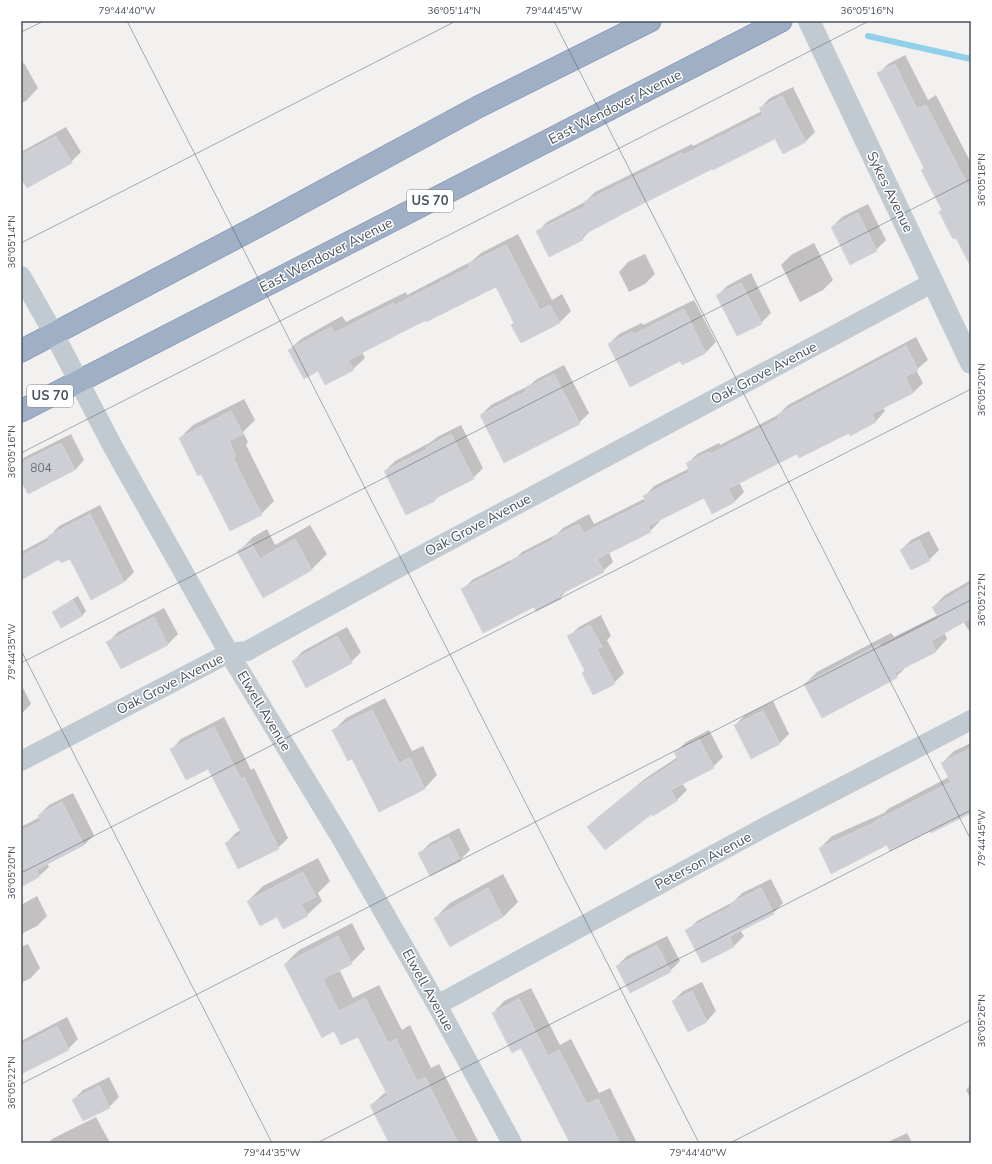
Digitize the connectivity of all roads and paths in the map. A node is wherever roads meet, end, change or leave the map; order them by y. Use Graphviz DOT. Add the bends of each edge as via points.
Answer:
graph roads {
  1 [pos="650,21"];
  2 [pos="781,21"];
  3 [pos="809,21"];
  4 [pos="21,276"];
  5 [pos="934,282"];
  6 [pos="54,334"];
  7 [pos="21,351"];
  8 [pos="971,363"];
  9 [pos="79,382"];
  10 [pos="21,411"];
  11 [pos="228,653"];
  12 [pos="971,720"];
  13 [pos="21,761"];
  14 [pos="437,1005"];
  15 [pos="512,1143"];
  1 -- 6 [label="highway" via="478,107"];
  2 -- 9 [label="highway, East Wendover Avenue / US 70"];
  3 -- 5 [label="street, Sykes Avenue"];
  4 -- 6 [label="street, Elwell Avenue"];
  5 -- 8 [label="street, Sykes Avenue"];
  5 -- 11 [label="street, Oak Grove Avenue" via="403,565 247,652"];
  6 -- 7 [label="highway"];
  6 -- 9 [label="street, Elwell Avenue"];
  9 -- 10 [label="highway, East Wendover Avenue / US 70"];
  9 -- 11 [label="street, Elwell Avenue"];
  11 -- 13 [label="street, Oak Grove Avenue"];
  11 -- 14 [label="street, Elwell Avenue" via="340,836"];
  12 -- 14 [label="street, Peterson Avenue" via="766,827"];
  14 -- 15 [label="street, Elwell Avenue"];
}
